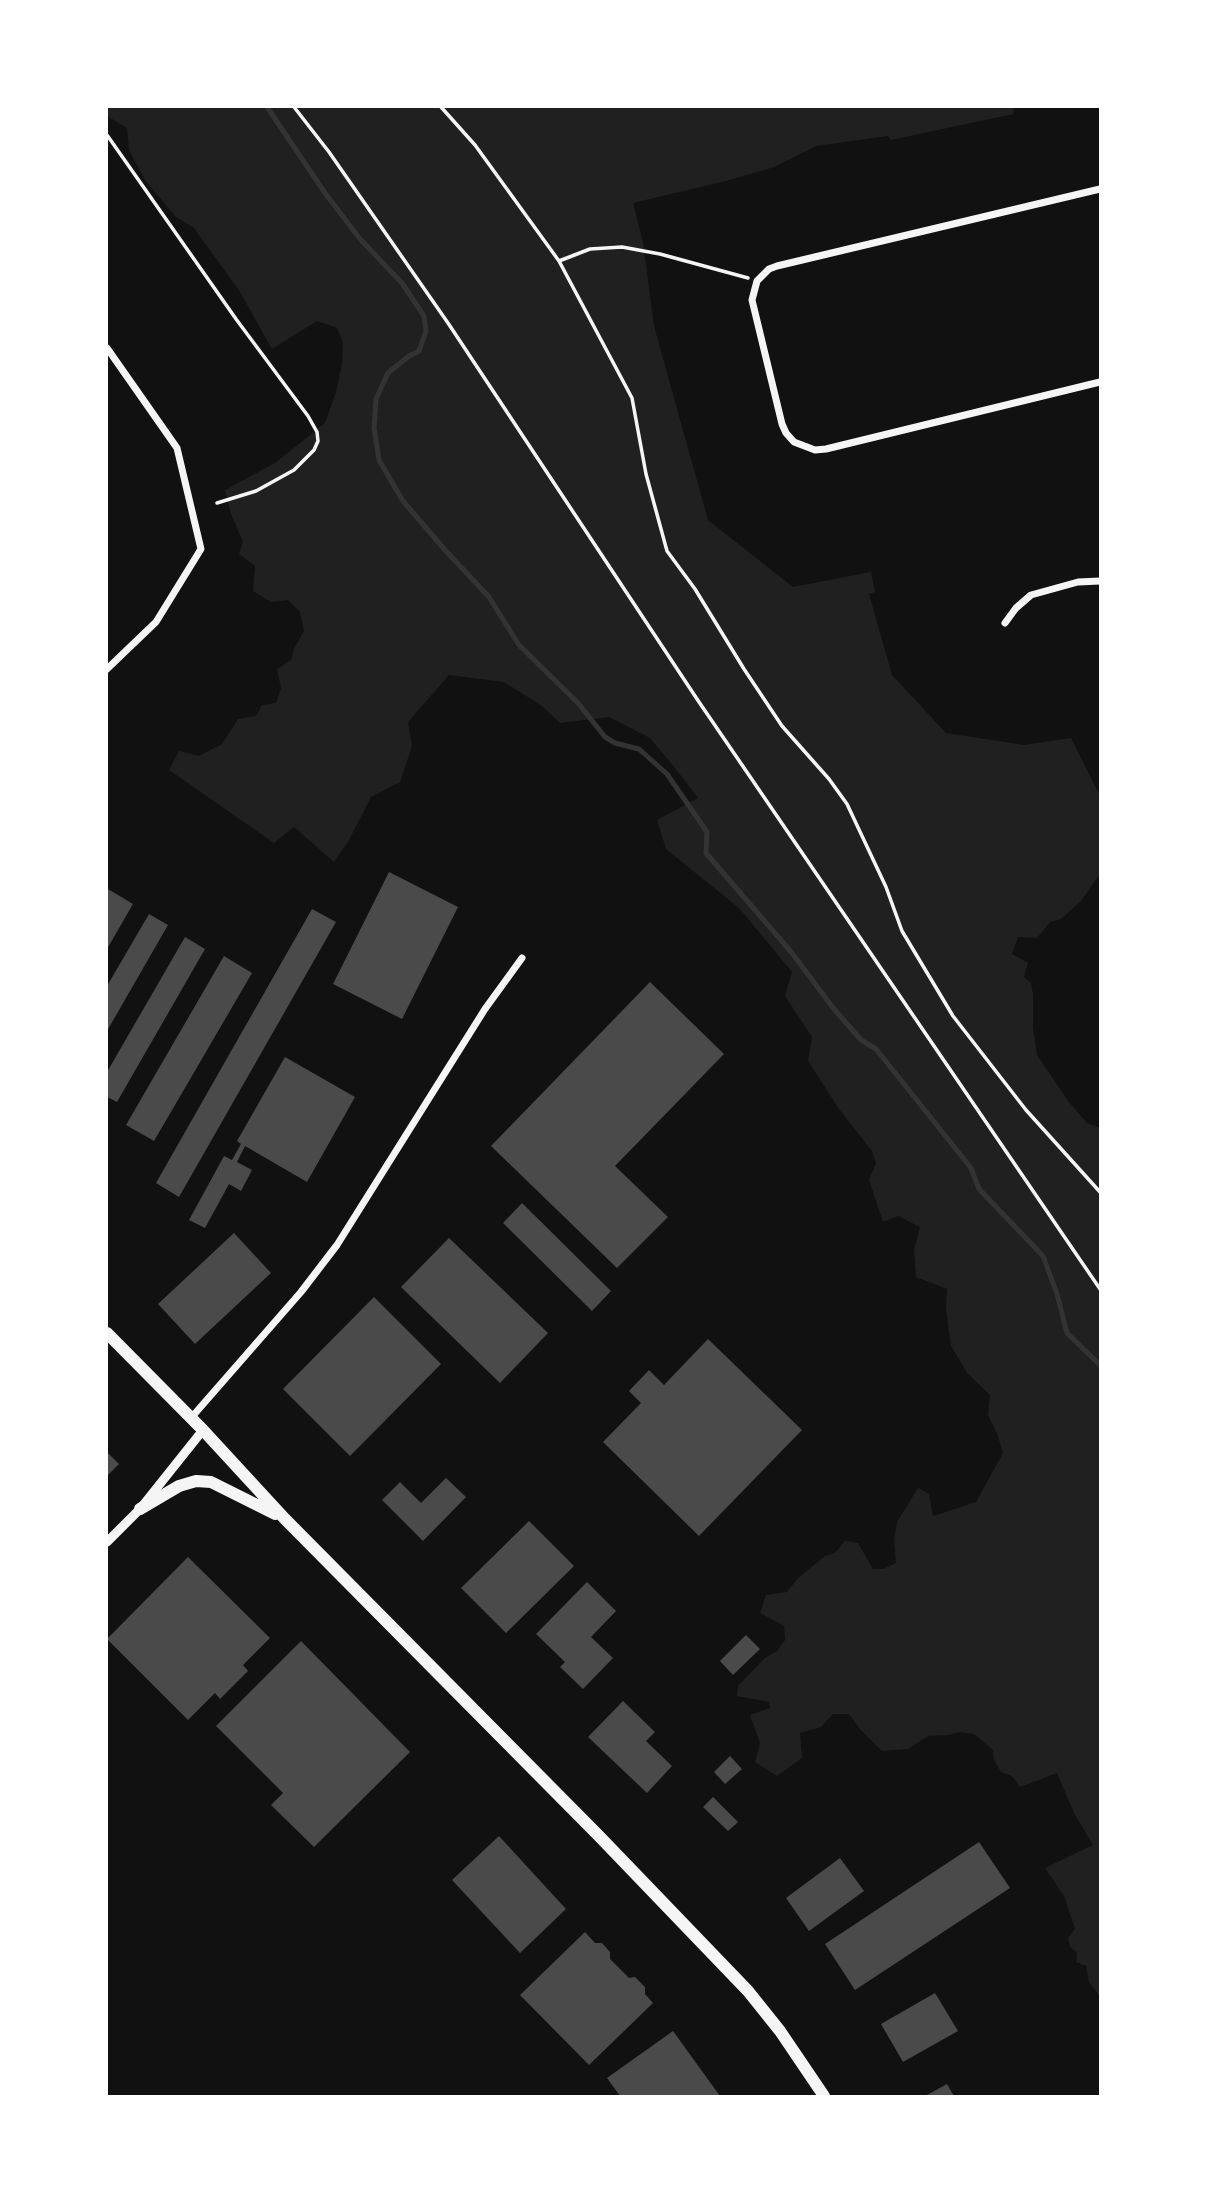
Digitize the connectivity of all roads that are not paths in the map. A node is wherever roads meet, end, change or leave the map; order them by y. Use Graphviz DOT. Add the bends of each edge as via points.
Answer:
graph roads {
  1 [pos="1100,189"];
  2 [pos="107,348"];
  3 [pos="1100,382"];
  4 [pos="1100,581"];
  5 [pos="1005,623"];
  6 [pos="107,669"];
  7 [pos="522,958"];
  8 [pos="107,1333"];
  9 [pos="191,1418"];
  10 [pos="203,1430"];
  11 [pos="140,1508"];
  12 [pos="285,1519"];
  13 [pos="107,1542"];
  14 [pos="824,2096"];
  1 -- 3 [label="street" via="777,266 769,269 753,290 753,309 782,424 794,442 815,450"];
  2 -- 6 [label="street" via="177,447 201,549 156,622"];
  4 -- 5 [label="street" via="1031,595"];
  7 -- 9 [label="street" via="337,1245"];
  8 -- 9 [label="main road"];
  9 -- 10 [label="main road"];
  10 -- 11 [label="street"];
  10 -- 12 [label="main road"];
  11 -- 12 [label="main road" via="179,1486 211,1482"];
  11 -- 13 [label="street"];
  12 -- 14 [label="main road" via="748,1991"];
}
